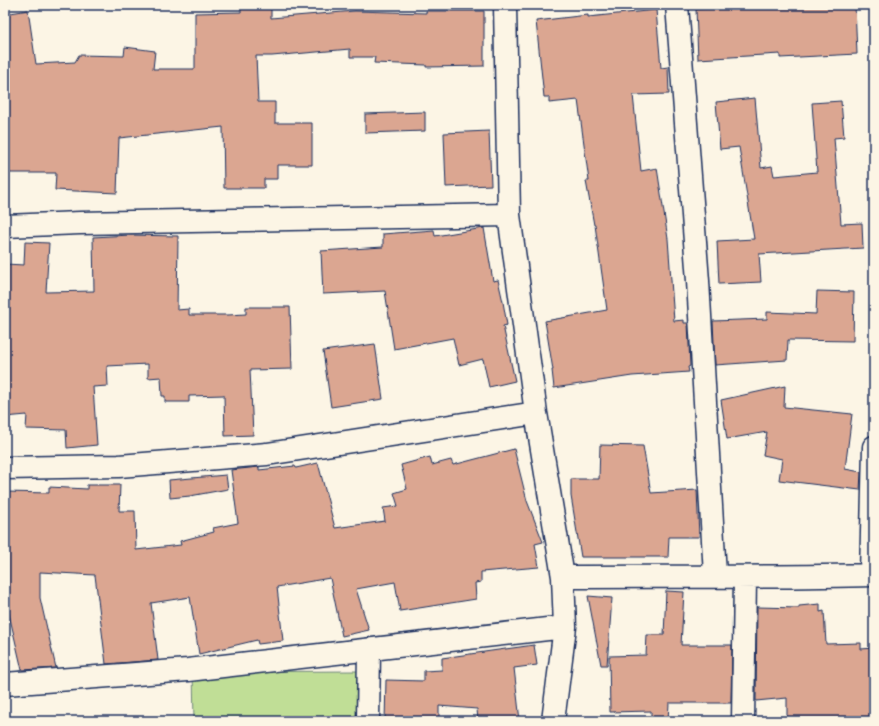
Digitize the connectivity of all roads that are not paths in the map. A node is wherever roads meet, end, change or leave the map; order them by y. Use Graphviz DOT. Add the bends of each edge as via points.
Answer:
graph roads {
  1 [pos="505,5"];
  2 [pos="677,5"];
  3 [pos="509,215"];
  4 [pos="5,226"];
  5 [pos="536,413"];
  6 [pos="874,447"];
  7 [pos="5,468"];
  8 [pos="715,575"];
  9 [pos="872,575"];
  10 [pos="563,577"];
  11 [pos="745,578"];
  12 [pos="565,627"];
  13 [pos="368,650"];
  14 [pos="5,684"];
  15 [pos="368,721"];
  16 [pos="553,721"];
  17 [pos="743,721"];
  1 -- 3 [label="street"];
  2 -- 8 [label="street" via="697,273"];
  3 -- 4 [label="street"];
  3 -- 5 [label="street"];
  5 -- 7 [label="street" via="267,454 119,466"];
  5 -- 10 [label="street"];
  6 -- 9 [label="street"];
  8 -- 10 [label="street"];
  8 -- 11 [label="street"];
  9 -- 11 [label="street"];
  10 -- 12 [label="street"];
  11 -- 17 [label="street"];
  12 -- 13 [label="street"];
  12 -- 16 [label="street"];
  13 -- 14 [label="street" via="188,670"];
  13 -- 15 [label="street"];
}
